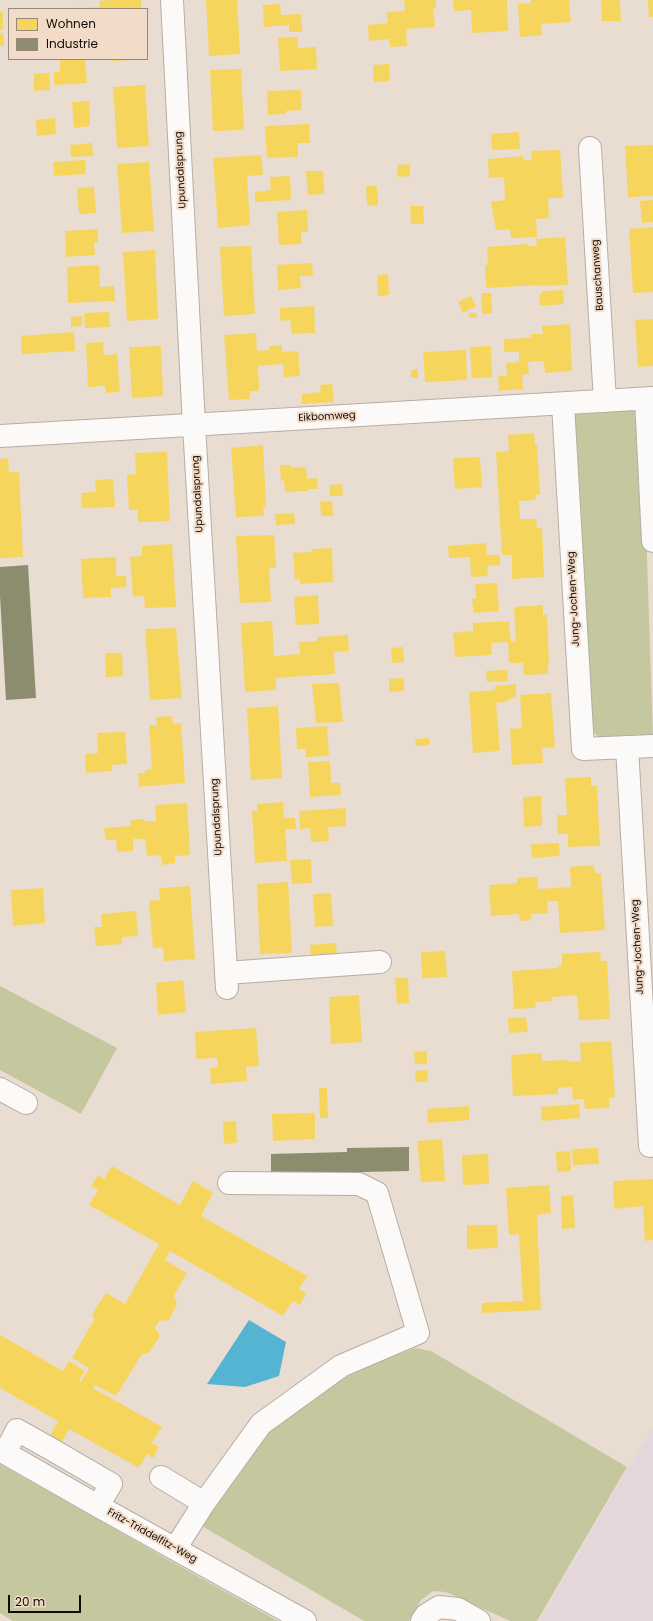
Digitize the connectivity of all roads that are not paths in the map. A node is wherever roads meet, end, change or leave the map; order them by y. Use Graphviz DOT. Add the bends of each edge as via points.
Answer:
graph roads {
  1 [pos="172,0"];
  2 [pos="590,148"];
  3 [pos="649,399"];
  4 [pos="606,401"];
  5 [pos="563,404"];
  6 [pos="194,425"];
  7 [pos="0,436"];
  8 [pos="653,541"];
  9 [pos="653,746"];
  10 [pos="627,747"];
  11 [pos="380,962"];
  12 [pos="0,1089"];
  13 [pos="26,1103"];
  14 [pos="650,1146"];
  15 [pos="229,1183"];
  16 [pos="3,1451"];
  17 [pos="161,1477"];
  18 [pos="204,1503"];
  19 [pos="175,1549"];
  20 [pos="305,1621"];
  21 [pos="422,1621"];
  22 [pos="479,1621"];
  1 -- 6 [label="street, Upundalsprung"];
  2 -- 4 [label="street, Bauschanweg"];
  3 -- 4 [label="street, Eikbomweg"];
  3 -- 8 [label="street"];
  4 -- 5 [label="street, Eikbomweg"];
  5 -- 6 [label="street, Eikbomweg"];
  5 -- 10 [label="street, Jung-Jochen-Weg" via="583,749"];
  6 -- 7 [label="street, Eikbomweg"];
  6 -- 11 [label="street, Upundalsprung" via="226,980"];
  9 -- 10 [label="street, Jung-Jochen-Weg"];
  10 -- 14 [label="street, Jung-Jochen-Weg"];
  12 -- 13 [label="street"];
  15 -- 18 [label="street" via="359,1184 378,1193 418,1333 341,1366 262,1424"];
  16 -- 19 [label="street, Fritz-Triddelfitz-Weg"];
  17 -- 18 [label="street"];
  18 -- 19 [label="street"];
  19 -- 20 [label="street, Fritz-Triddelfitz-Weg"];
  21 -- 22 [label="street" via="426,1615 439,1607 458,1609"];
}
